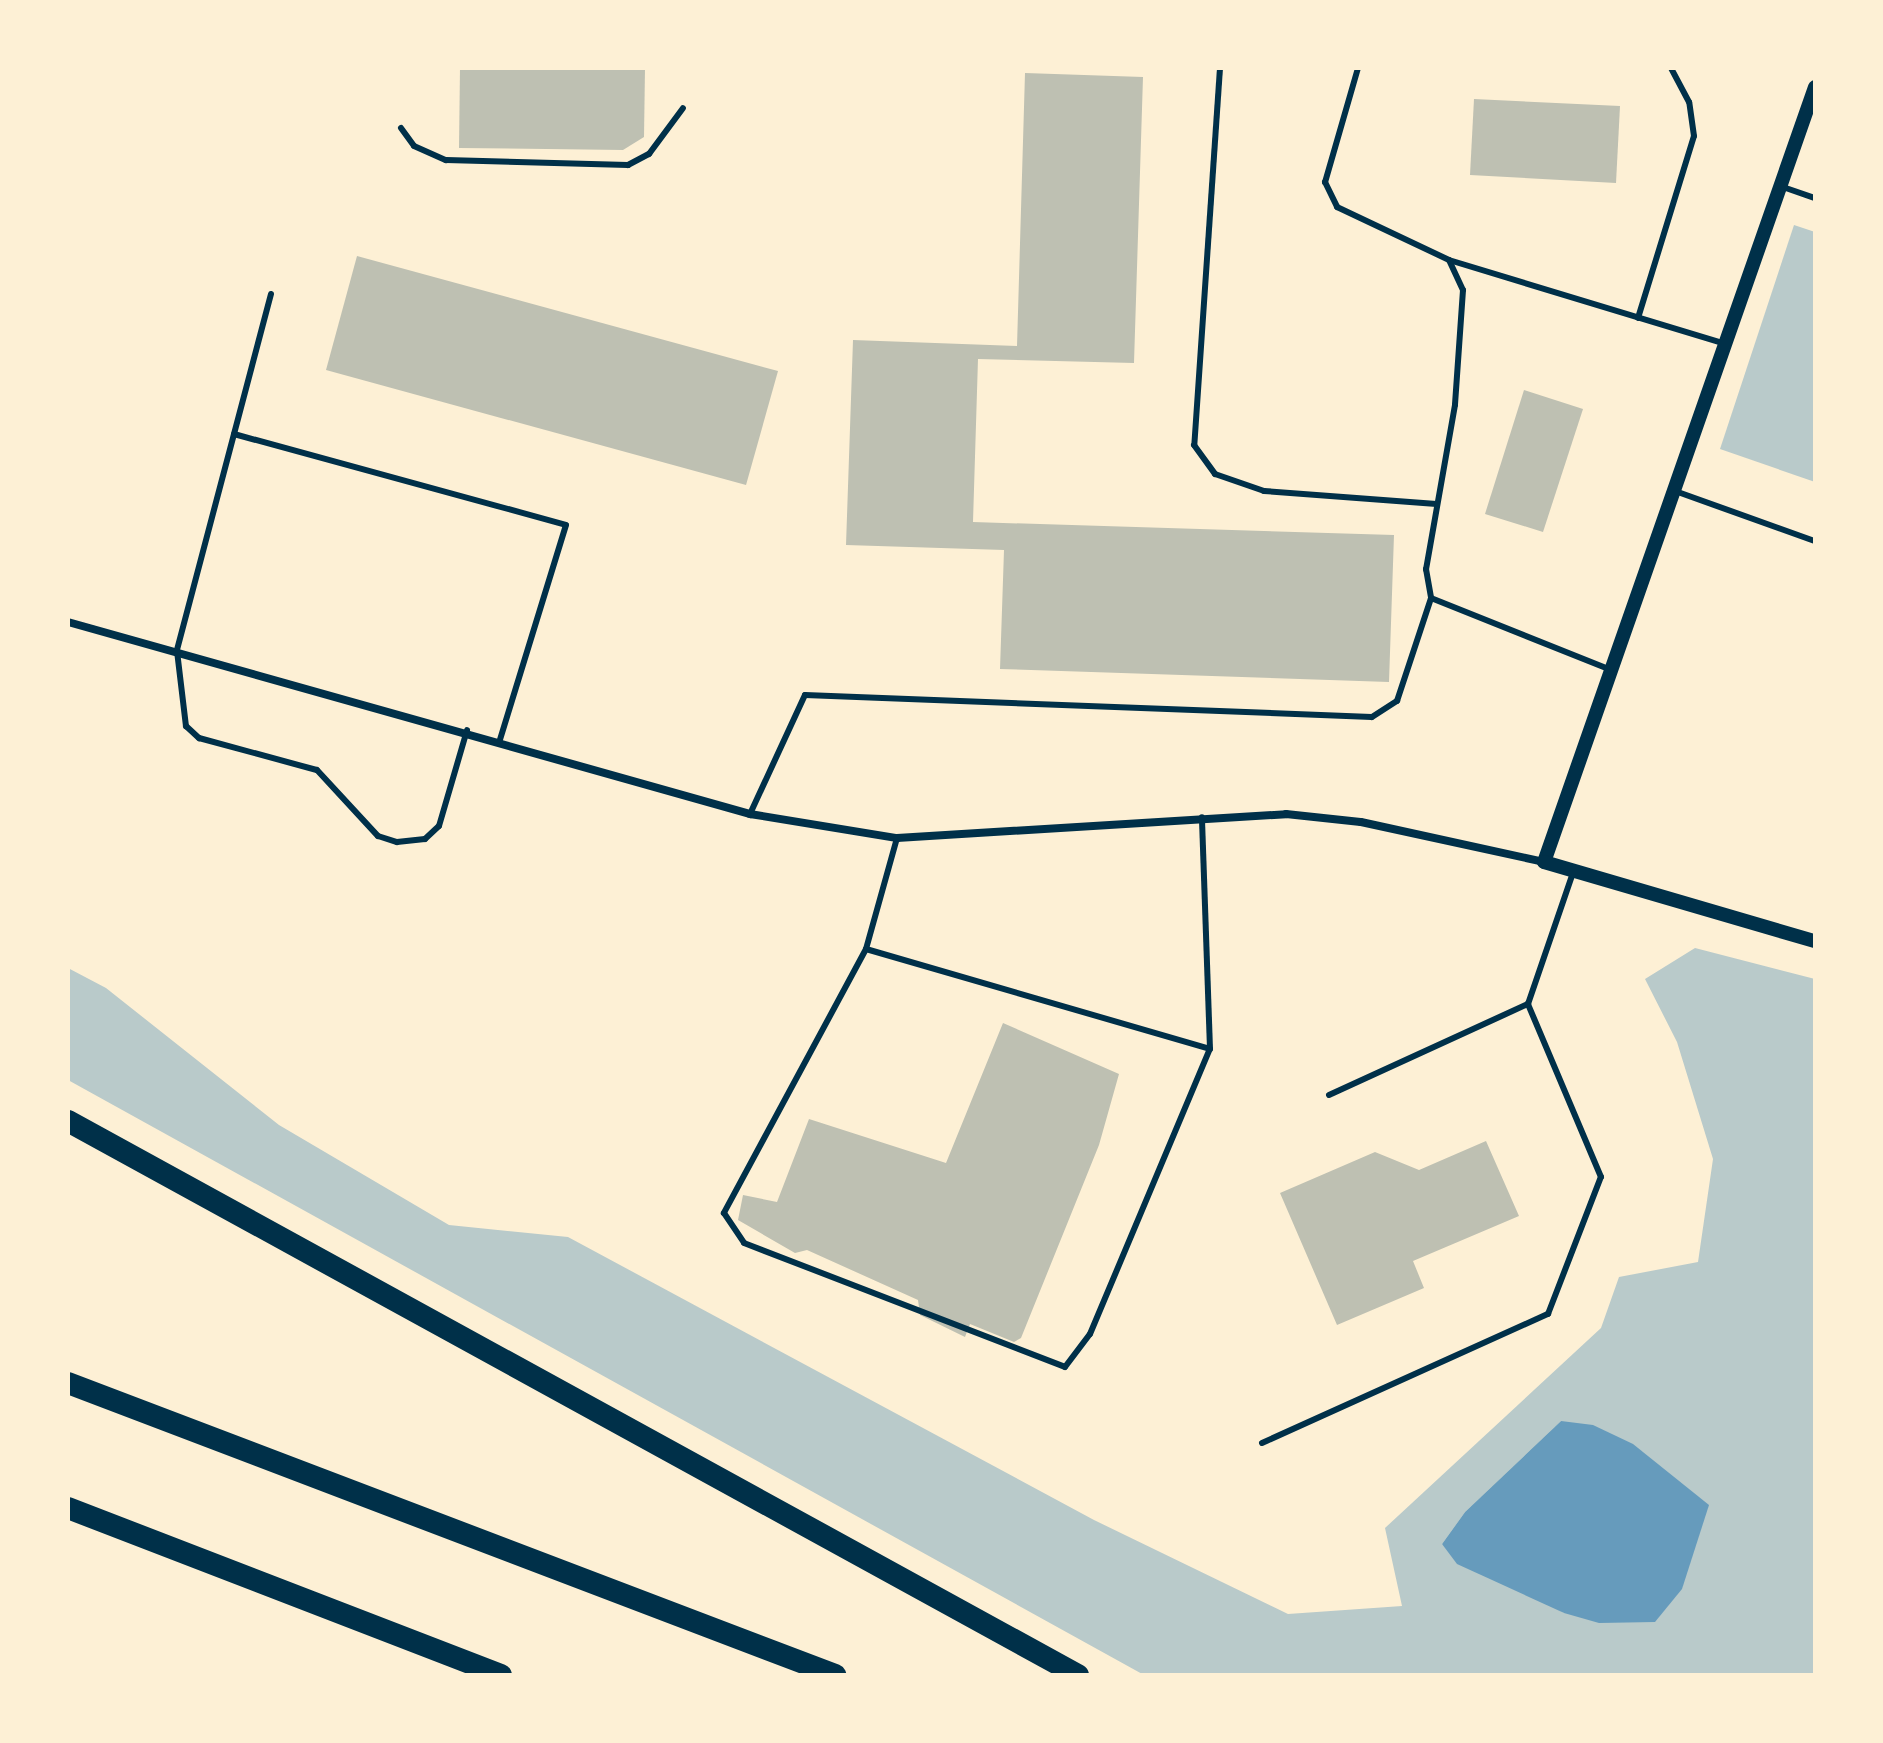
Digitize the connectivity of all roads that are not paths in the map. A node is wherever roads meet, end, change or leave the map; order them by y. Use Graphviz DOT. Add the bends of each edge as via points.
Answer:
graph roads {
  1 [pos="1220,68"];
  2 [pos="1358,68"];
  3 [pos="1671,68"];
  4 [pos="1815,87"];
  5 [pos="683,108"];
  6 [pos="401,128"];
  7 [pos="1780,186"];
  8 [pos="1815,198"];
  9 [pos="1449,260"];
  10 [pos="271,294"];
  11 [pos="1638,318"];
  12 [pos="1725,344"];
  13 [pos="234,434"];
  14 [pos="1674,490"];
  15 [pos="1437,504"];
  16 [pos="1815,541"];
  17 [pos="1431,598"];
  18 [pos="68,622"];
  19 [pos="177,651"];
  20 [pos="1611,670"];
  21 [pos="467,730"];
  22 [pos="500,740"];
  23 [pos="750,814"];
  24 [pos="1202,817"];
  25 [pos="897,838"];
  26 [pos="1544,862"];
  27 [pos="1574,870"];
  28 [pos="1815,941"];
  29 [pos="866,949"];
  30 [pos="1528,1004"];
  31 [pos="1210,1049"];
  32 [pos="1329,1095"];
  33 [pos="68,1121"];
  34 [pos="68,1383"];
  35 [pos="1262,1443"];
  36 [pos="68,1508"];
  37 [pos="501,1675"];
  38 [pos="835,1675"];
  39 [pos="1078,1675"];
  1 -- 15 [label="lane" via="1194,445 1215,474 1264,491"];
  2 -- 9 [label="lane" via="1325,182 1337,207"];
  3 -- 11 [label="lane" via="1689,102 1694,136"];
  4 -- 7 [label="street"];
  5 -- 6 [label="lane" via="649,154 628,165 446,160 414,146"];
  7 -- 8 [label="lane"];
  7 -- 12 [label="street"];
  9 -- 11 [label="lane"];
  9 -- 15 [label="lane" via="1463,290 1463,338"];
  10 -- 13 [label="lane"];
  11 -- 12 [label="lane"];
  12 -- 14 [label="street"];
  13 -- 19 [label="lane"];
  13 -- 22 [label="lane" via="566,525"];
  14 -- 16 [label="lane"];
  14 -- 20 [label="street"];
  15 -- 17 [label="lane" via="1426,569"];
  17 -- 20 [label="lane"];
  17 -- 23 [label="lane" via="1397,701 1372,717 805,695"];
  18 -- 19 [label="street"];
  19 -- 21 [label="street"];
  19 -- 21 [label="lane" via="186,726 199,738 317,770 378,836 397,842 425,839 439,826"];
  20 -- 26 [label="street"];
  21 -- 22 [label="street"];
  22 -- 23 [label="street"];
  23 -- 25 [label="street"];
  24 -- 25 [label="street" via="1107,830"];
  24 -- 26 [label="street" via="1286,814 1361,822"];
  24 -- 31 [label="lane"];
  25 -- 29 [label="lane"];
  26 -- 27 [label="street"];
  27 -- 28 [label="street"];
  27 -- 30 [label="lane"];
  29 -- 31 [label="lane"];
  29 -- 31 [label="lane" via="724,1213 744,1243 1065,1367 1090,1334"];
  30 -- 32 [label="lane"];
  30 -- 35 [label="lane" via="1601,1177 1548,1314"];
  33 -- 39 [label="highway"];
  34 -- 38 [label="highway"];
  36 -- 37 [label="highway"];
}
